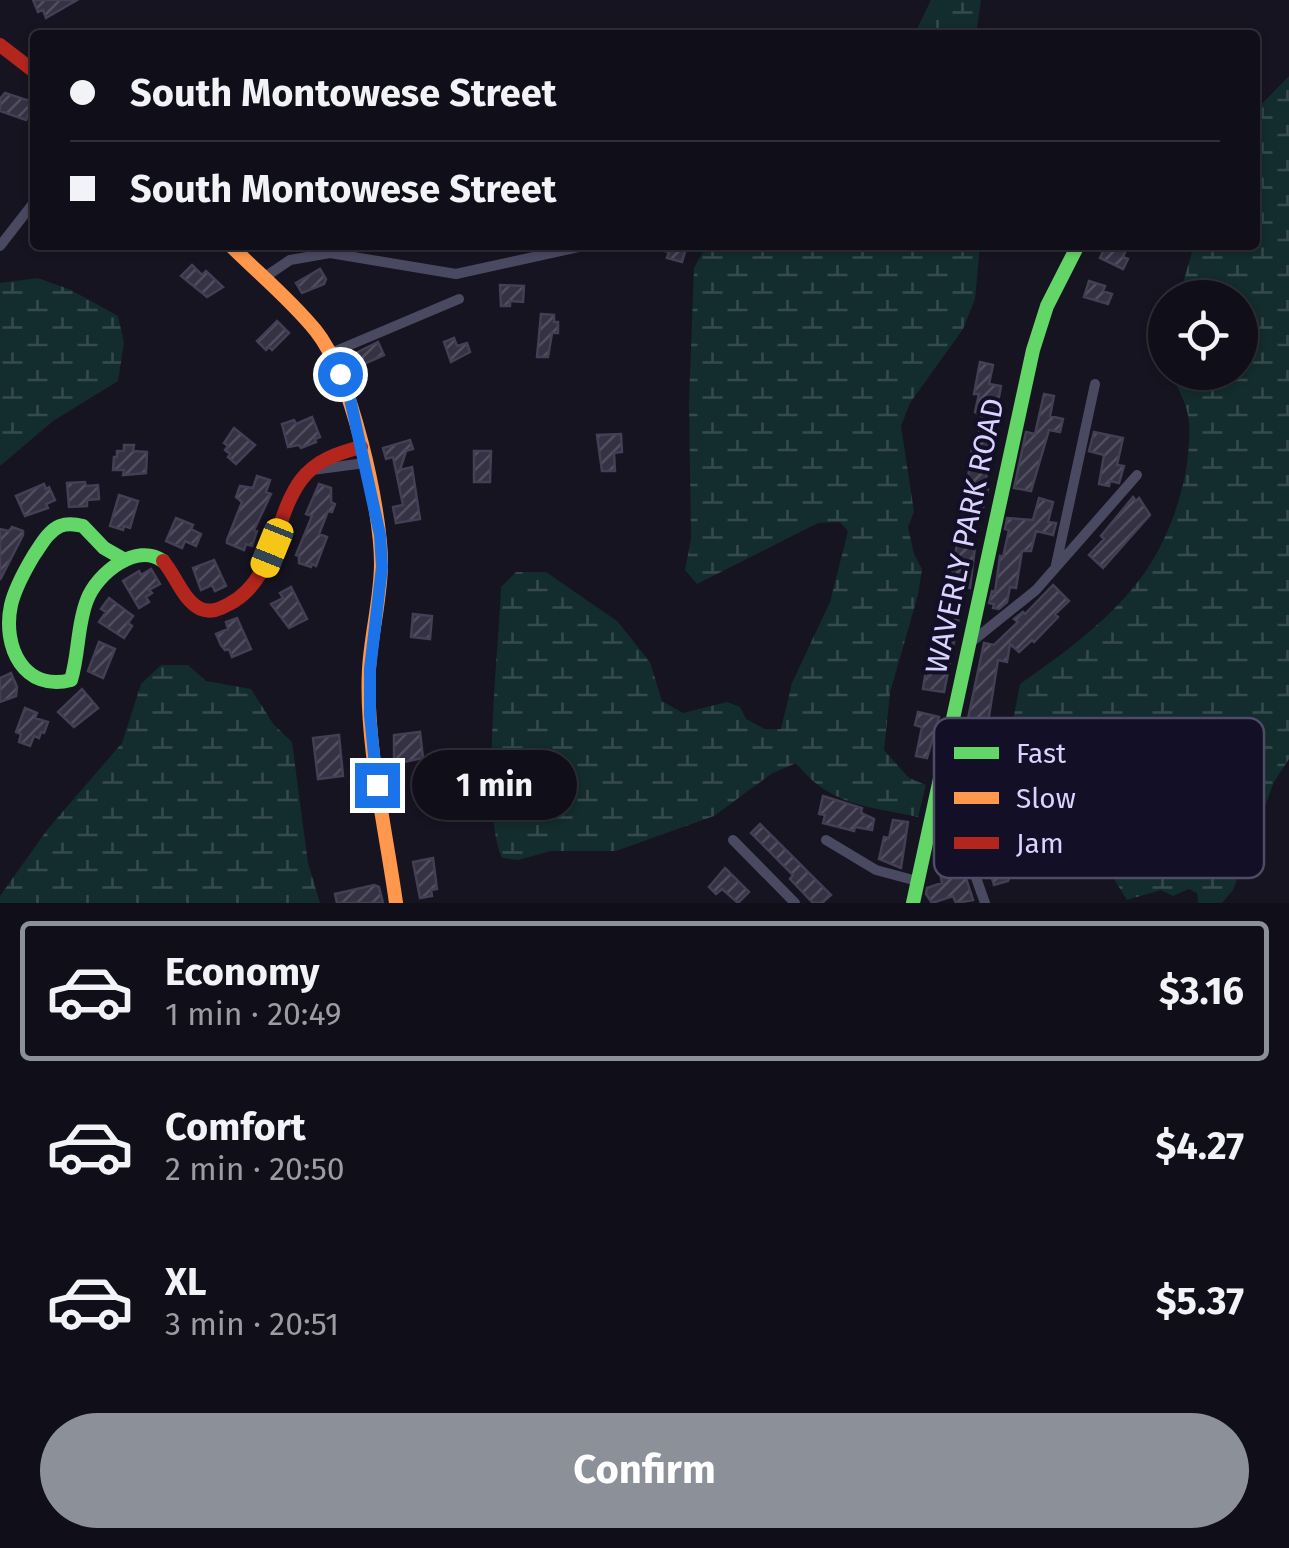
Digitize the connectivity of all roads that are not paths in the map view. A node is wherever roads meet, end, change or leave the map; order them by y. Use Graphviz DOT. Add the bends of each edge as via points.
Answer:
graph roads {
  1 [pos="0,45"];
  2 [pos="30,68"];
  3 [pos="30,208"];
  4 [pos="0,246"];
  5 [pos="235,250"];
  6 [pos="565,250"];
  7 [pos="1075,250"];
  8 [pos="265,277"];
  9 [pos="459,300"];
  10 [pos="331,353"];
  11 [pos="1095,384"];
  12 [pos="361,447"];
  13 [pos="364,462"];
  14 [pos="311,470"];
  15 [pos="1137,475"];
  16 [pos="125,560"];
  17 [pos="1056,566"];
  18 [pos="970,643"];
  19 [pos="953,718"];
  20 [pos="934,802"];
  21 [pos="928,829"];
  22 [pos="934,830"];
  23 [pos="733,840"];
  24 [pos="826,840"];
  25 [pos="976,878"];
  26 [pos="917,881"];
  27 [pos="396,903"];
  28 [pos="795,903"];
  29 [pos="913,903"];
  30 [pos="985,903"];
  1 -- 2 [label="street"];
  3 -- 4 [label="street"];
  5 -- 8 [label="street"];
  6 -- 8 [label="street" via="456,274 330,253 290,260"];
  7 -- 18 [label="street, WAVERLY PARK ROAD" via="1033,350"];
  8 -- 10 [label="street"];
  9 -- 10 [label="street"];
  10 -- 12 [label="street"];
  11 -- 17 [label="street"];
  12 -- 13 [label="street"];
  12 -- 14 [label="street"];
  13 -- 14 [label="street"];
  13 -- 27 [label="street" via="382,567 370,715"];
  14 -- 16 [label="street" via="260,574 236,601 216,611 197,608 184,596 162,556 134,553"];
  15 -- 17 [label="street"];
  16 -- 16 [label="street" via="90,593 71,680 42,684 26,672 13,648 12,606 50,532 63,524 83,526"];
  17 -- 18 [label="street"];
  18 -- 19 [label="street, WAVERLY PARK ROAD"];
  20 -- 21 [label="street, WAVERLY PARK ROAD"];
  21 -- 22 [label="street"];
  21 -- 26 [label="street, WAVERLY PARK ROAD"];
  23 -- 28 [label="street"];
  24 -- 26 [label="street" via="876,870"];
  25 -- 30 [label="street"];
  26 -- 29 [label="street, WAVERLY PARK ROAD"];
}
